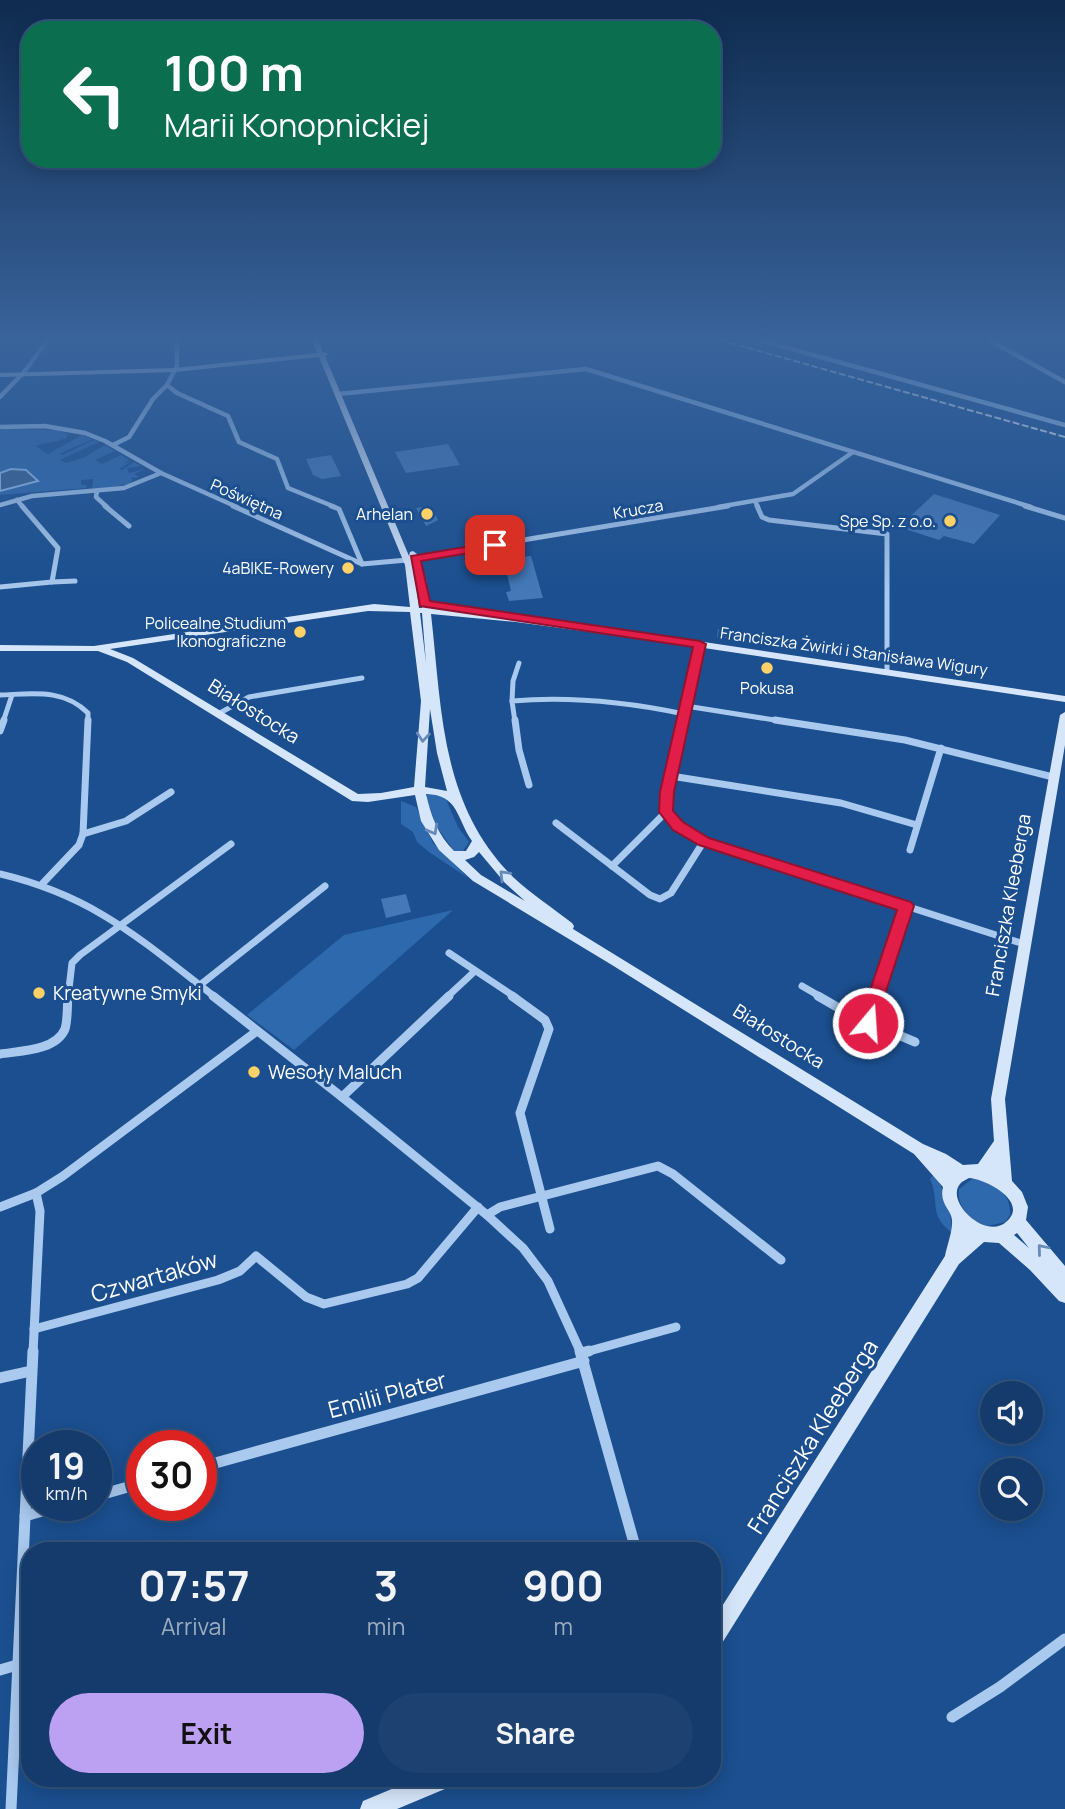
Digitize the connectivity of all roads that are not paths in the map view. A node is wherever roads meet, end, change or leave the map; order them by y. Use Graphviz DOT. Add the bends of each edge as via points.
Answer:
graph roads {
  1 [pos="137,424"];
  2 [pos="232,424"];
  3 [pos="355,424"];
  4 [pos="764,424"];
  5 [pos="0,427"];
  6 [pos="113,445"];
  7 [pos="853,452"];
  8 [pos="161,473"];
  9 [pos="97,491"];
  10 [pos="17,500"];
  11 [pos="755,501"];
  12 [pos="0,505"];
  13 [pos="1065,518"];
  14 [pos="129,526"];
  15 [pos="411,559"];
  16 [pos="362,564"];
  17 [pos="75,581"];
  18 [pos="52,582"];
  19 [pos="0,587"];
  20 [pos="420,606"];
  21 [pos="700,644"];
  22 [pos="0,648"];
  23 [pos="94,649"];
  24 [pos="519,663"];
  25 [pos="887,670"];
  26 [pos="362,678"];
  27 [pos="0,695"];
  28 [pos="12,695"];
  29 [pos="1065,699"];
  30 [pos="512,701"];
  31 [pos="685,710"];
  32 [pos="218,714"];
  33 [pos="1065,715"];
  34 [pos="0,731"];
  35 [pos="941,748"];
  36 [pos="671,776"];
  37 [pos="1053,777"];
  38 [pos="529,785"];
  39 [pos="419,790"];
  40 [pos="171,792"];
  41 [pos="394,796"];
  42 [pos="454,798"];
  43 [pos="422,805"];
  44 [pos="666,812"];
  45 [pos="556,823"];
  46 [pos="916,825"];
  47 [pos="83,834"];
  48 [pos="704,841"];
  49 [pos="477,842"];
  50 [pos="230,844"];
  51 [pos="910,850"];
  52 [pos="448,853"];
  53 [pos="612,866"];
  54 [pos="0,874"];
  55 [pos="43,883"];
  56 [pos="325,886"];
  57 [pos="906,906"];
  58 [pos="121,924"];
  59 [pos="1024,944"];
  60 [pos="449,953"];
  61 [pos="617,961"];
  62 [pos="475,971"];
  63 [pos="200,985"];
  64 [pos="802,986"];
  65 [pos="868,1023"];
  66 [pos="257,1031"];
  67 [pos="915,1042"];
  68 [pos="0,1055"];
  69 [pos="342,1097"];
  70 [pos="1001,1144"];
  71 [pos="982,1171"];
  72 [pos="956,1179"];
  73 [pos="1005,1183"];
  74 [pos="36,1193"];
  75 [pos="540,1196"];
  76 [pos="0,1207"];
  77 [pos="478,1208"];
  78 [pos="487,1215"];
  79 [pos="960,1219"];
  80 [pos="1017,1221"];
  81 [pos="550,1229"];
  82 [pos="982,1233"];
  83 [pos="1001,1234"];
  84 [pos="953,1258"];
  85 [pos="781,1260"];
  86 [pos="1065,1278"];
  87 [pos="1065,1295"];
  88 [pos="676,1326"];
  89 [pos="34,1329"];
  90 [pos="582,1357"];
  91 [pos="31,1371"];
  92 [pos="0,1378"];
  93 [pos="29,1430"];
  94 [pos="217,1462"];
  95 [pos="25,1521"];
  96 [pos="24,1542"];
  97 [pos="634,1542"];
  98 [pos="21,1590"];
  99 [pos="721,1627"];
  100 [pos="1065,1639"];
  101 [pos="17,1665"];
  102 [pos="0,1670"];
  103 [pos="952,1717"];
  104 [pos="423,1787"];
  105 [pos="10,1809"];
  106 [pos="371,1809"];
  1 -- 6 [label="street" via="129,437"];
  2 -- 16 [label="street" via="239,442 277,459 288,488 339,509"];
  3 -- 15 [label="street"];
  4 -- 7 [label="street"];
  5 -- 6 [label="street, Poświętna" via="61,428"];
  6 -- 8 [label="street, Poświętna"];
  7 -- 11 [label="street, Krucza" via="793,494"];
  7 -- 13 [label="street"];
  8 -- 9 [label="street" via="130,487"];
  8 -- 16 [label="street, Poświętna"];
  9 -- 10 [label="street"];
  9 -- 14 [label="street" via="99,501"];
  10 -- 12 [label="street"];
  10 -- 18 [label="street" via="58,548"];
  11 -- 15 [label="street, Krucza"];
  11 -- 25 [label="street" via="762,517 769,520 887,534"];
  15 -- 16 [label="street, Poświętna"];
  15 -- 20 [label="street"];
  17 -- 18 [label="street"];
  18 -- 19 [label="street"];
  20 -- 21 [label="street, Franciszka Żwirki i Stanisława Wigury"];
  20 -- 23 [label="street, Franciszka Żwirki i Stanisława Wigury" via="368,608"];
  20 -- 39 [label="street, one-way" via="426,701"];
  20 -- 42 [label="main road"];
  21 -- 25 [label="street, Franciszka Żwirki i Stanisława Wigury"];
  21 -- 31 [label="street"];
  22 -- 23 [label="street, Franciszka Żwirki i Stanisława Wigury"];
  23 -- 32 [label="street, Białostocka" via="118,654"];
  24 -- 30 [label="street"];
  25 -- 29 [label="street, Franciszka Żwirki i Stanisława Wigury"];
  26 -- 32 [label="street" via="249,698"];
  27 -- 28 [label="street"];
  28 -- 34 [label="street"];
  28 -- 47 [label="street" via="61,695 88,713"];
  30 -- 31 [label="street" via="588,699"];
  30 -- 38 [label="street"];
  31 -- 35 [label="street"];
  31 -- 36 [label="street"];
  32 -- 41 [label="street, Białostocka" via="346,793 368,799"];
  33 -- 37 [label="street, Franciszka Kleeberga"];
  35 -- 37 [label="street"];
  35 -- 46 [label="street"];
  36 -- 44 [label="street"];
  36 -- 46 [label="street" via="841,803"];
  37 -- 59 [label="street, Franciszka Kleeberga"];
  39 -- 41 [label="street, Białostocka"];
  39 -- 42 [label="street" via="436,789"];
  39 -- 43 [label="street"];
  40 -- 47 [label="street" via="126,821"];
  41 -- 43 [label="street, Białostocka"];
  42 -- 49 [label="street, Białostocka"];
  43 -- 52 [label="street, Białostocka, one-way" via="432,831"];
  44 -- 48 [label="street" via="678,826"];
  44 -- 53 [label="street"];
  45 -- 53 [label="street"];
  46 -- 51 [label="street"];
  47 -- 55 [label="street" via="79,845"];
  48 -- 53 [label="street" via="660,899"];
  48 -- 57 [label="street"];
  49 -- 52 [label="street" via="469,855"];
  61 -- 49 [label="street, Białostocka, one-way" via="523,892"];
  50 -- 58 [label="street"];
  52 -- 61 [label="street, Białostocka" via="477,878"];
  54 -- 55 [label="street"];
  55 -- 58 [label="street"];
  56 -- 63 [label="street"];
  57 -- 59 [label="street"];
  57 -- 65 [label="street"];
  58 -- 63 [label="street"];
  58 -- 68 [label="street" via="72,963 64,1033 46,1045"];
  59 -- 70 [label="street, Franciszka Kleeberga" via="998,1099"];
  60 -- 62 [label="street"];
  61 -- 72 [label="street, Białostocka" via="918,1149"];
  62 -- 69 [label="street"];
  62 -- 75 [label="street" via="536,1012 549,1029 520,1113"];
  63 -- 66 [label="street"];
  64 -- 65 [label="street"];
  65 -- 67 [label="street"];
  66 -- 69 [label="street"];
  66 -- 74 [label="street"];
  69 -- 77 [label="street"];
  70 -- 71 [label="street"];
  70 -- 73 [label="street, Franciszka Kleeberga"];
  71 -- 72 [label="street"];
  71 -- 73 [label="street"];
  72 -- 79 [label="street" via="950,1201"];
  73 -- 80 [label="street" via="1018,1202"];
  74 -- 76 [label="street"];
  74 -- 89 [label="street" via="40,1211"];
  75 -- 78 [label="street"];
  75 -- 81 [label="street"];
  75 -- 85 [label="street" via="658,1166"];
  77 -- 78 [label="street"];
  77 -- 89 [label="street, Czwartaków" via="418,1278 407,1284 324,1304 313,1302 273,1265 256,1256 240,1271 218,1280"];
  78 -- 90 [label="street" via="523,1248 548,1280"];
  79 -- 82 [label="street"];
  79 -- 84 [label="street, Franciszka Kleeberga"];
  80 -- 83 [label="street"];
  86 -- 80 [label="street, one-way"];
  82 -- 83 [label="street"];
  82 -- 84 [label="street, Franciszka Kleeberga"];
  83 -- 87 [label="street"];
  84 -- 99 [label="street, Franciszka Kleeberga"];
  88 -- 90 [label="street, Emilii Plater"];
  89 -- 91 [label="street"];
  90 -- 94 [label="street, Emilii Plater"];
  90 -- 97 [label="street"];
  91 -- 92 [label="street"];
  91 -- 93 [label="street"];
  95 -- 96 [label="street"];
  98 -- 101 [label="street"];
  100 -- 103 [label="street"];
  101 -- 102 [label="street"];
  101 -- 105 [label="street"];
  104 -- 106 [label="main road"];
}
